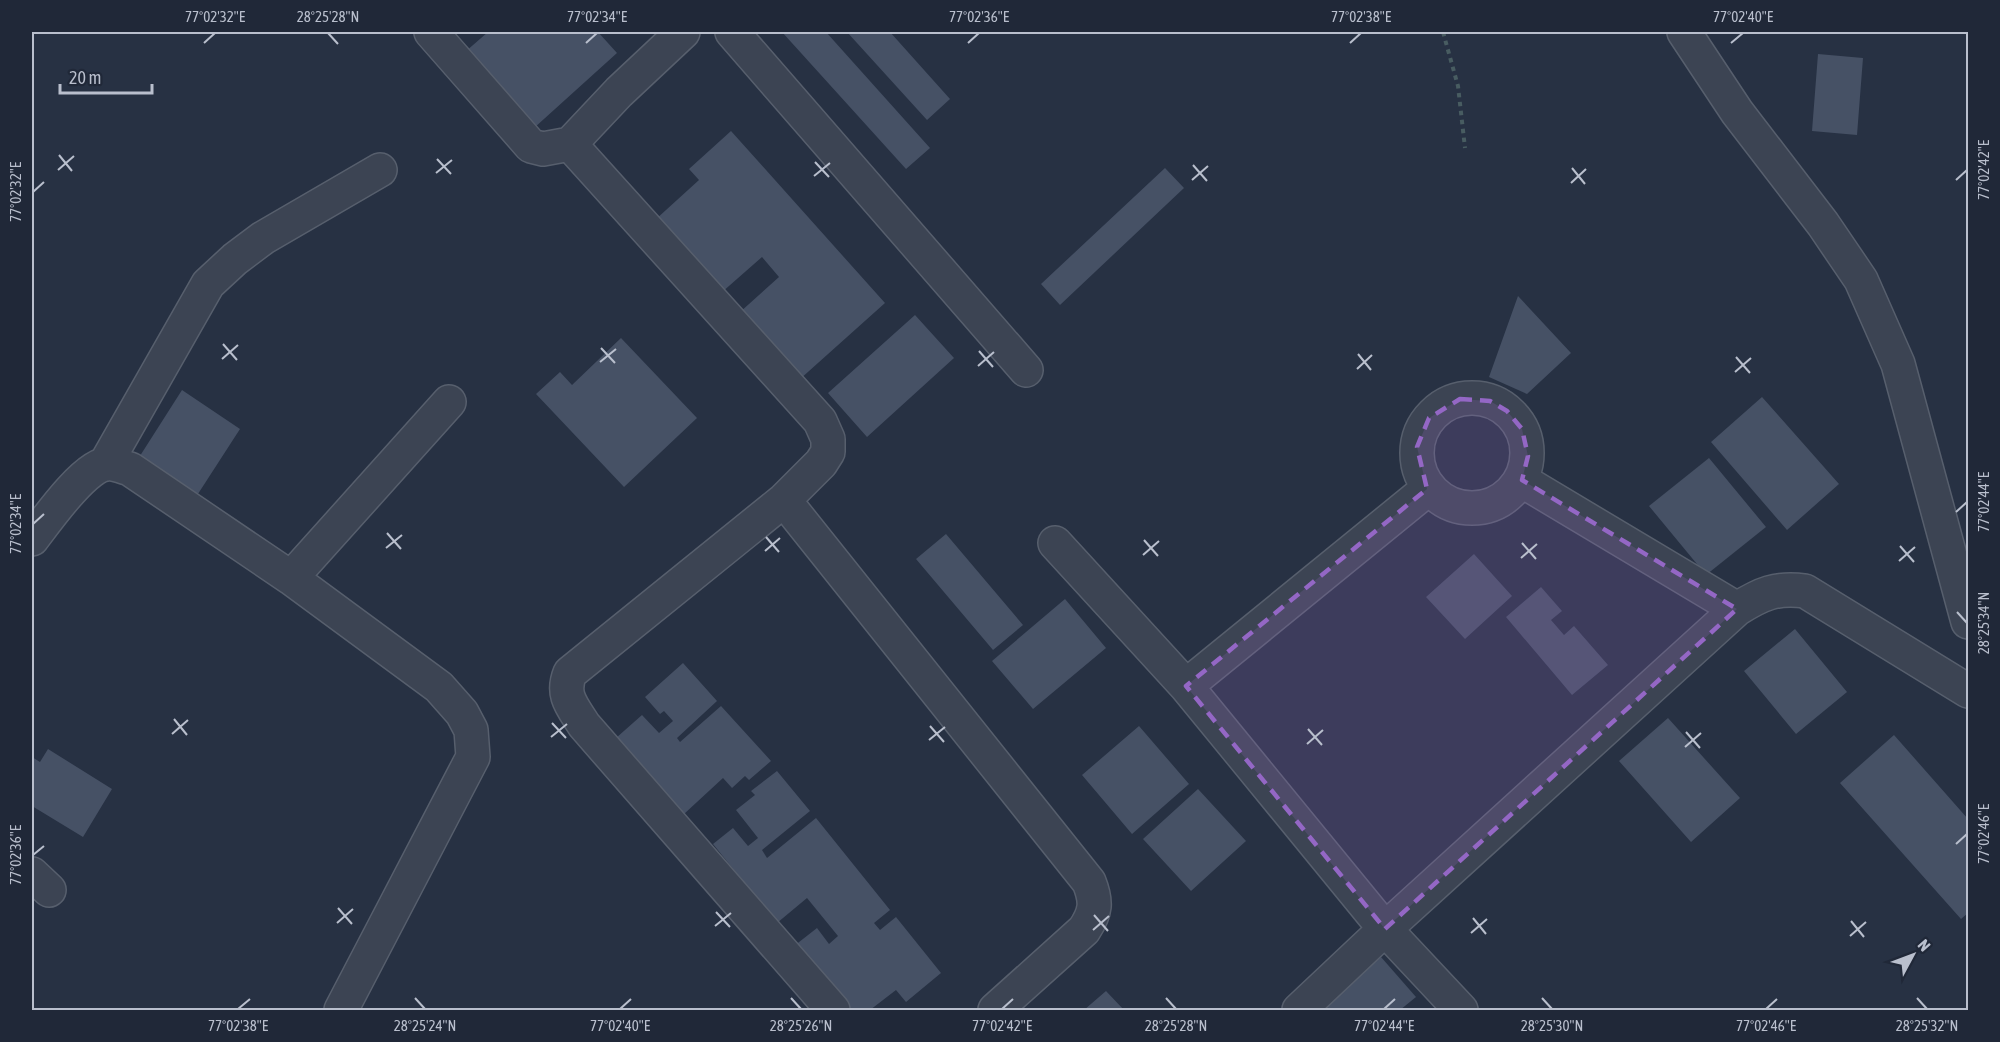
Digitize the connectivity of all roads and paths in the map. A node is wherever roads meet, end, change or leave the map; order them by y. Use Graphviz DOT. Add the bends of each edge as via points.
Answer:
graph roads {
  1 [pos="431,32"];
  2 [pos="683,32"];
  3 [pos="732,32"];
  4 [pos="1443,32"];
  5 [pos="1684,32"];
  6 [pos="570,144"];
  7 [pos="1465,148"];
  8 [pos="380,170"];
  9 [pos="1026,370"];
  10 [pos="449,402"];
  11 [pos="106,464"];
  12 [pos="1521,480"];
  13 [pos="1429,488"];
  14 [pos="784,500"];
  15 [pos="32,538"];
  16 [pos="1055,543"];
  17 [pos="291,578"];
  18 [pos="1737,609"];
  19 [pos="1968,622"];
  20 [pos="1186,686"];
  21 [pos="1968,692"];
  22 [pos="1385,929"];
  23 [pos="340,1011"];
  24 [pos="833,1011"];
  25 [pos="995,1011"];
  26 [pos="1299,1011"];
  27 [pos="1461,1011"];
  1 -- 6 [label="street" via="531,146 543,149"];
  2 -- 6 [label="street"];
  3 -- 9 [label="street"];
  4 -- 7 [label="path" via="1458,86"];
  5 -- 19 [label="street" via="1737,112 1861,280 1898,364"];
  6 -- 14 [label="street" via="820,421 828,452"];
  8 -- 11 [label="street" via="263,238 208,284"];
  10 -- 17 [label="street"];
  11 -- 15 [label="street" via="94,468 79,482"];
  11 -- 17 [label="street" via="130,469"];
  12 -- 13 [label="street" via="1506,498 1473,509 1448,503"];
  12 -- 13 [label="street" via="1527,466 1522,429 1507,411 1490,401 1470,398 1444,406 1424,426 1417,458"];
  12 -- 18 [label="street"];
  13 -- 20 [label="street"];
  14 -- 24 [label="street" via="578,665 570,673 567,698 584,725"];
  14 -- 25 [label="street" via="1089,882 1094,896 1093,916 1084,930"];
  16 -- 20 [label="street"];
  17 -- 23 [label="street" via="439,687 471,730 473,757"];
  18 -- 21 [label="street" via="1761,594 1788,588 1804,591"];
  18 -- 22 [label="street"];
  20 -- 22 [label="street"];
  22 -- 26 [label="street"];
  22 -- 27 [label="street"];
}
